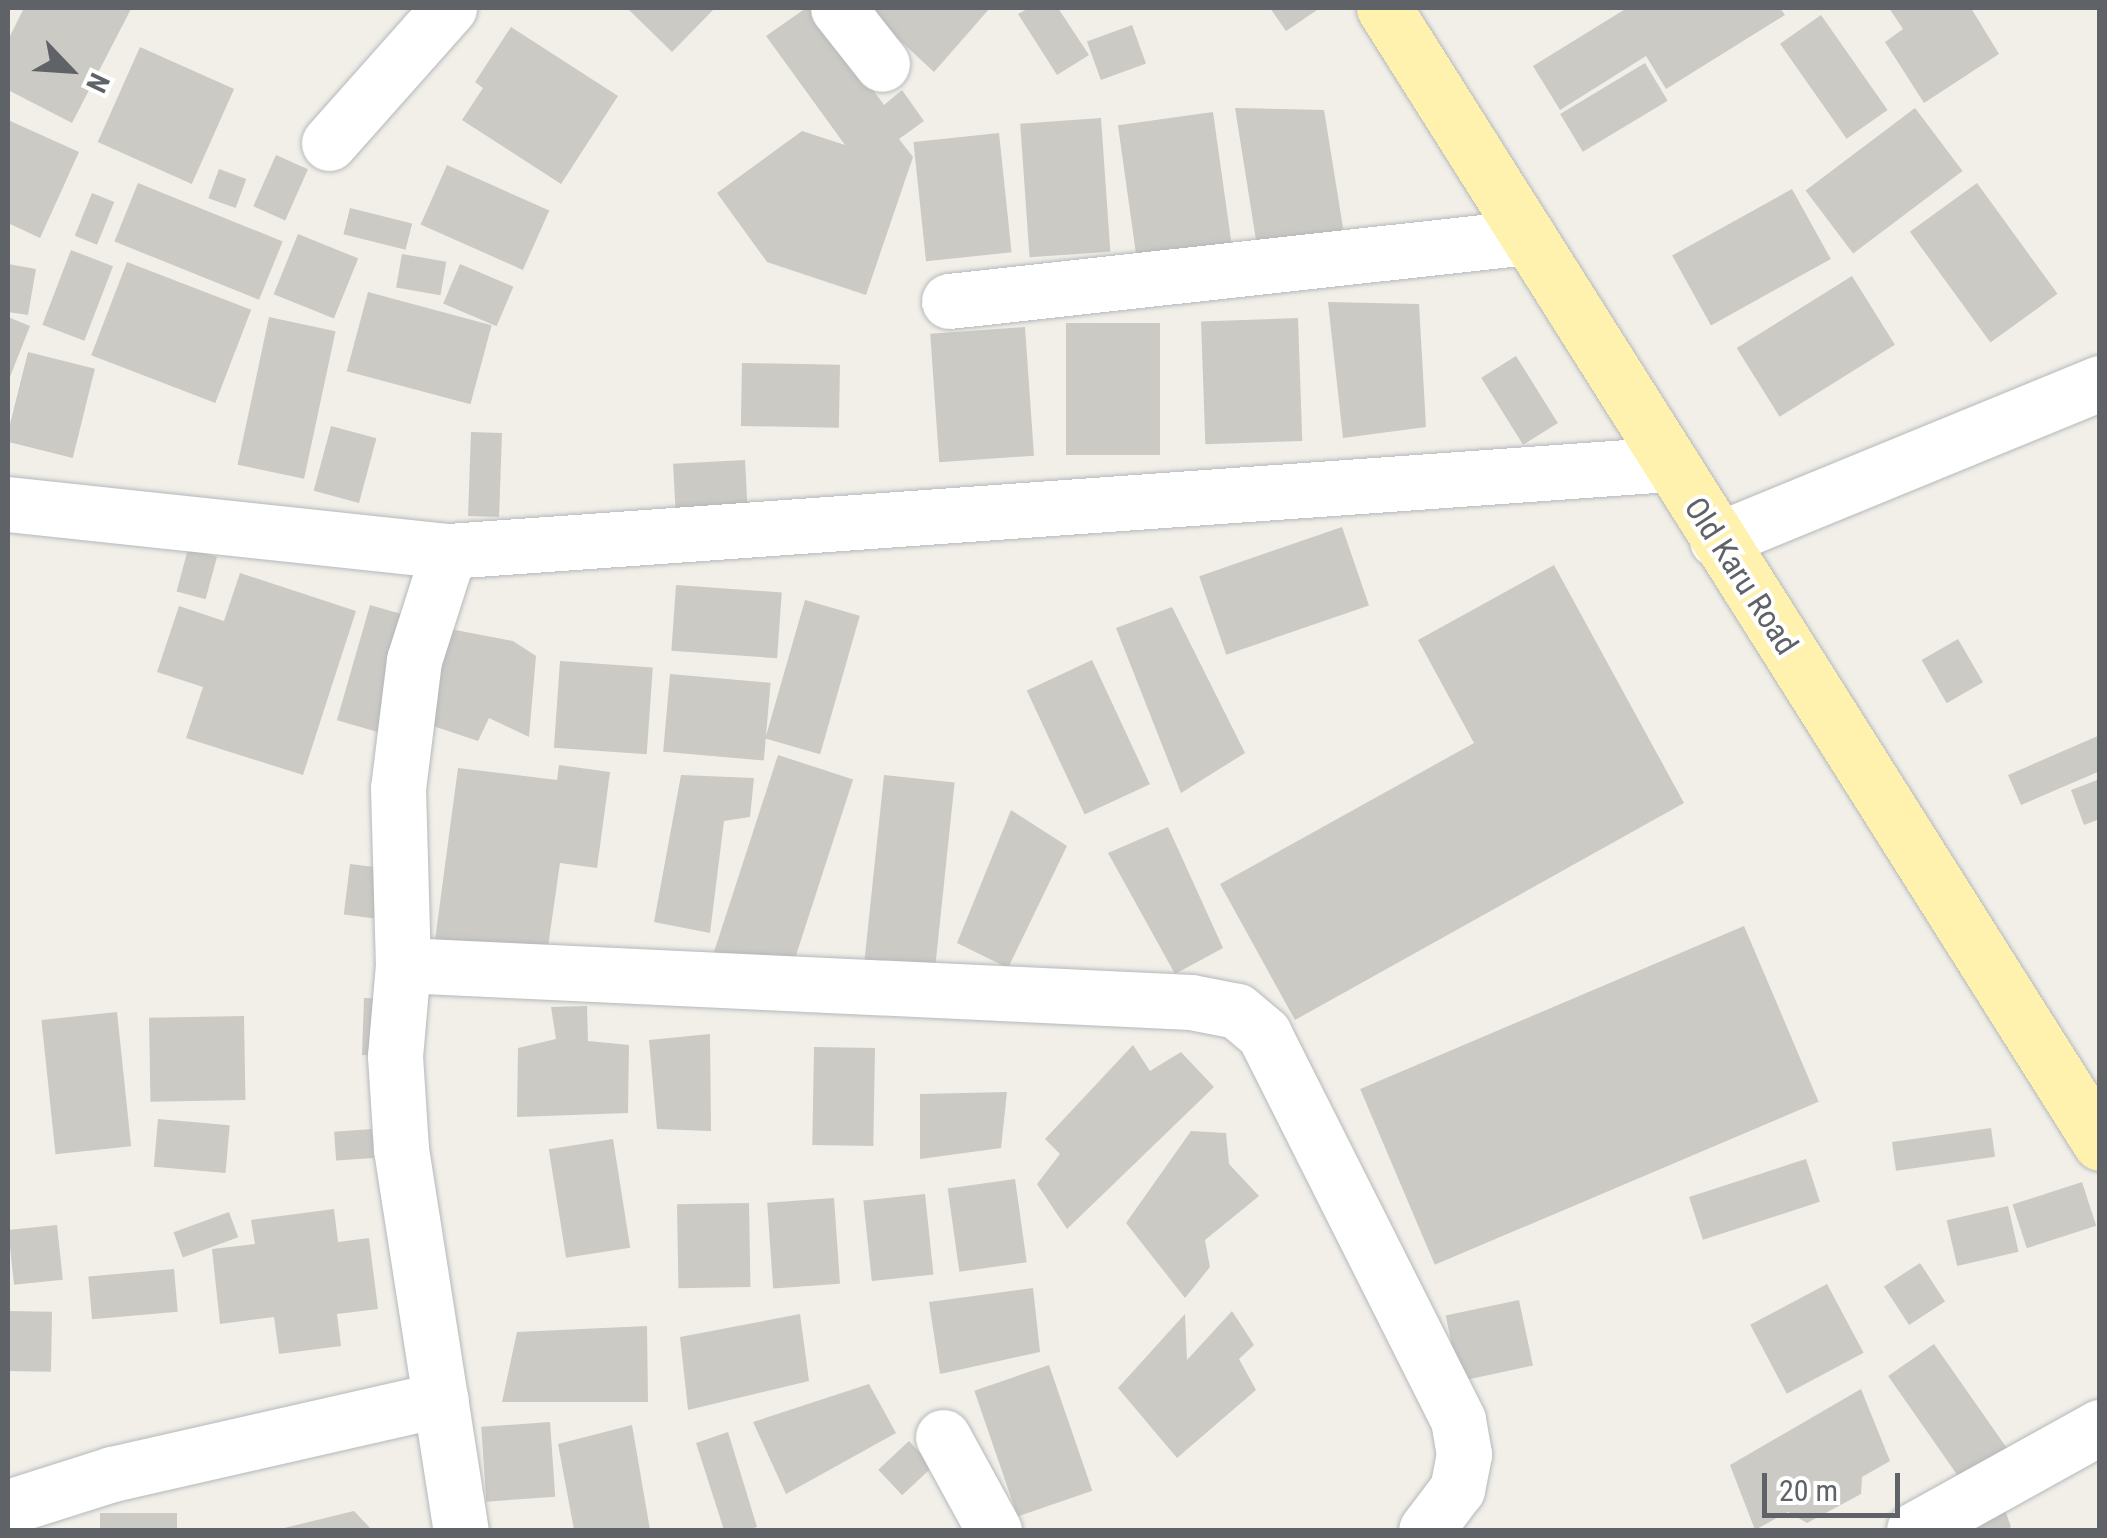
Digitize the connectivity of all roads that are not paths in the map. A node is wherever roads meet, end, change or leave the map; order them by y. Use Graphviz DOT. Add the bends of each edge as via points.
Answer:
graph roads {
  1 [pos="449,8"];
  2 [pos="838,8"];
  3 [pos="1384,8"];
  4 [pos="882,64"];
  5 [pos="329,143"];
  6 [pos="1528,238"];
  7 [pos="949,302"];
  8 [pos="2100,383"];
  9 [pos="1670,464"];
  10 [pos="8,504"];
  11 [pos="1717,540"];
  12 [pos="449,551"];
  13 [pos="402,965"];
  14 [pos="2100,1143"];
  15 [pos="441,1399"];
  16 [pos="2100,1426"];
  17 [pos="944,1436"];
  18 [pos="8,1507"];
  19 [pos="461,1530"];
  20 [pos="994,1530"];
  21 [pos="1426,1530"];
  22 [pos="1914,1530"];
  1 -- 5 [label="street"];
  2 -- 4 [label="street"];
  3 -- 6 [label="main road, Old Karu Road"];
  6 -- 7 [label="street"];
  6 -- 9 [label="main road, Old Karu Road"];
  8 -- 11 [label="street"];
  9 -- 11 [label="main road, Old Karu Road"];
  9 -- 12 [label="street"];
  10 -- 12 [label="street"];
  11 -- 14 [label="main road, Old Karu Road" via="2000,975"];
  12 -- 13 [label="street" via="414,660 398,788"];
  13 -- 15 [label="street" via="396,1056 401,1148"];
  13 -- 21 [label="street" via="1191,1002 1237,1012 1264,1034 1458,1420 1464,1454 1456,1489"];
  15 -- 18 [label="street" via="112,1474"];
  15 -- 19 [label="street"];
  16 -- 22 [label="street"];
  17 -- 20 [label="street"];
}
